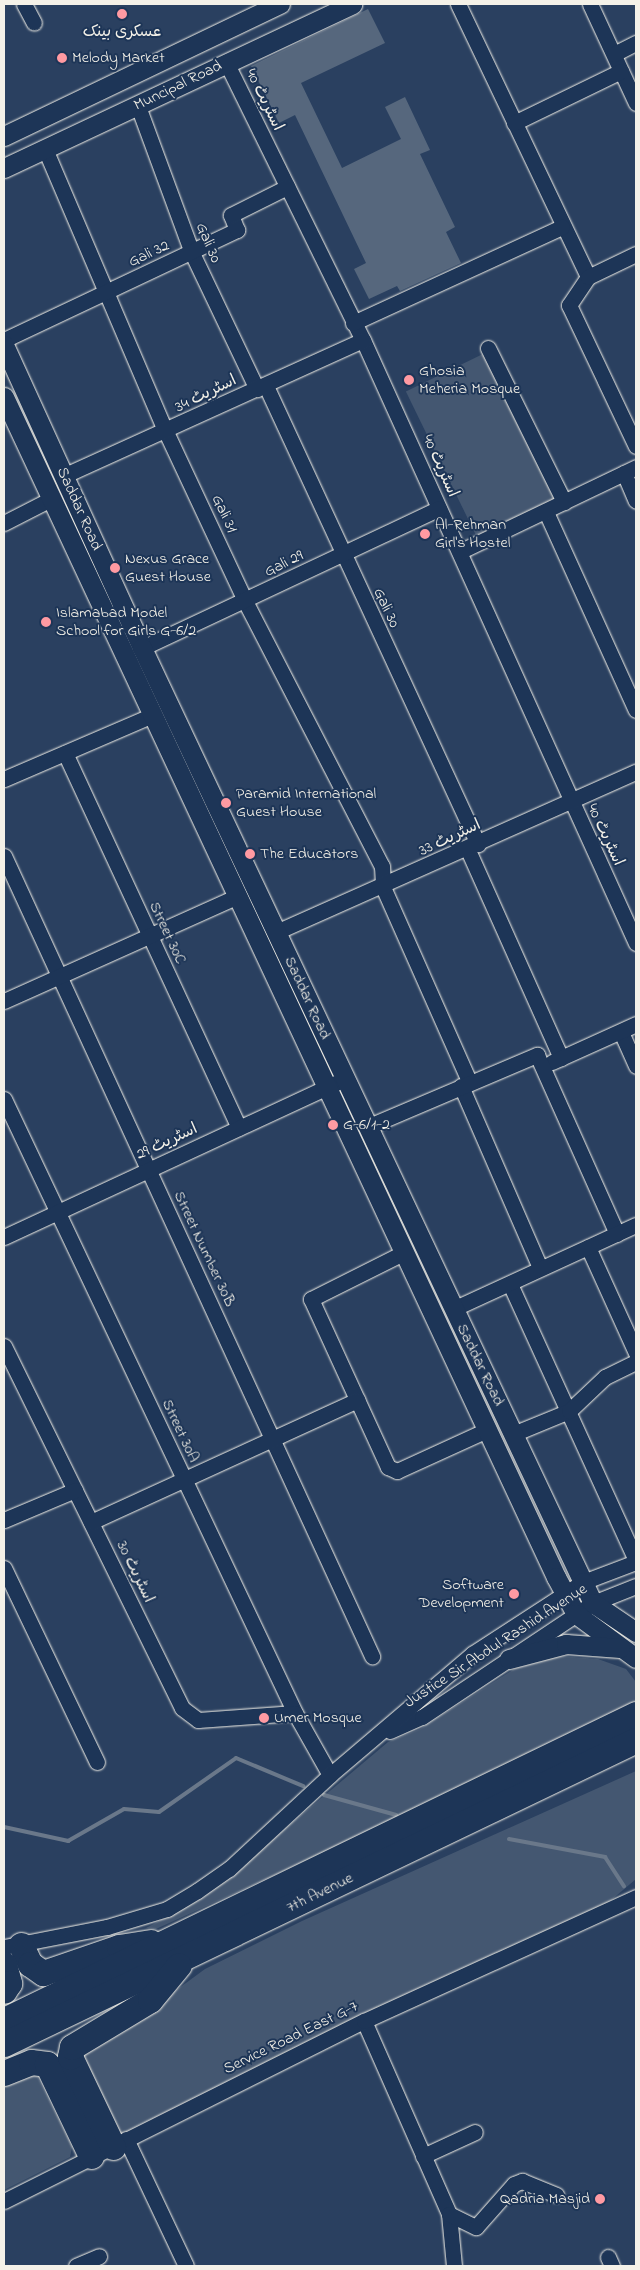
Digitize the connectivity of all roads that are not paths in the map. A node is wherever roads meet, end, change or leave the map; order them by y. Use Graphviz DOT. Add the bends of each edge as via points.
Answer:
graph roads {
  1 [pos="24,4"];
  2 [pos="280,4"];
  3 [pos="352,4"];
  4 [pos="458,4"];
  5 [pos="590,4"];
  6 [pos="34,23"];
  7 [pos="636,44"];
  8 [pos="614,54"];
  9 [pos="226,62"];
  10 [pos="622,71"];
  11 [pos="636,103"];
  12 [pos="138,106"];
  13 [pos="514,123"];
  14 [pos="4,136"];
  15 [pos="45,149"];
  16 [pos="4,168"];
  17 [pos="287,187"];
  18 [pos="562,227"];
  19 [pos="192,253"];
  20 [pos="636,254"];
  21 [pos="588,277"];
  22 [pos="109,292"];
  23 [pos="353,323"];
  24 [pos="4,340"];
  25 [pos="363,340"];
  26 [pos="4,345"];
  27 [pos="488,348"];
  28 [pos="262,387"];
  29 [pos="4,397"];
  30 [pos="166,432"];
  31 [pos="636,446"];
  32 [pos="630,470"];
  33 [pos="63,476"];
  34 [pos="51,499"];
  35 [pos="636,500"];
  36 [pos="564,502"];
  37 [pos="439,508"];
  38 [pos="546,512"];
  39 [pos="4,523"];
  40 [pos="461,551"];
  41 [pos="342,555"];
  42 [pos="246,602"];
  43 [pos="142,648"];
  44 [pos="636,710"];
  45 [pos="150,716"];
  46 [pos="65,753"];
  47 [pos="636,772"];
  48 [pos="4,779"];
  49 [pos="570,802"];
  50 [pos="473,847"];
  51 [pos="4,856"];
  52 [pos="382,887"];
  53 [pos="235,897"];
  54 [pos="276,932"];
  55 [pos="149,936"];
  56 [pos="636,943"];
  57 [pos="59,976"];
  58 [pos="4,1001"];
  59 [pos="636,1024"];
  60 [pos="621,1032"];
  61 [pos="561,1058"];
  62 [pos="540,1060"];
  63 [pos="636,1066"];
  64 [pos="344,1079"];
  65 [pos="465,1084"];
  66 [pos="324,1088"];
  67 [pos="4,1099"];
  68 [pos="367,1127"];
  69 [pos="239,1128"];
  70 [pos="148,1170"];
  71 [pos="57,1212"];
  72 [pos="636,1225"];
  73 [pos="617,1234"];
  74 [pos="4,1237"];
  75 [pos="588,1247"];
  76 [pos="402,1254"];
  77 [pos="540,1268"];
  78 [pos="510,1284"];
  79 [pos="453,1309"];
  80 [pos="4,1346"];
  81 [pos="636,1353"];
  82 [pos="636,1362"];
  83 [pos="357,1400"];
  84 [pos="570,1411"];
  85 [pos="487,1430"];
  86 [pos="513,1434"];
  87 [pos="272,1439"];
  88 [pos="184,1479"];
  89 [pos="75,1490"];
  90 [pos="4,1520"];
  91 [pos="91,1522"];
  92 [pos="636,1561"];
  93 [pos="4,1568"];
  94 [pos="583,1582"];
  95 [pos="636,1586"];
  96 [pos="565,1593"];
  97 [pos="593,1603"];
  98 [pos="576,1614"];
  99 [pos="636,1632"];
  100 [pos="631,1653"];
  101 [pos="372,1656"];
  102 [pos="509,1659"];
  103 [pos="295,1713"];
  104 [pos="636,1714"];
  105 [pos="374,1737"];
  106 [pos="636,1740"];
  107 [pos="97,1762"];
  108 [pos="330,1775"];
  109 [pos="636,1886"];
  110 [pos="636,1897"];
  111 [pos="598,1915"];
  112 [pos="12,1946"];
  113 [pos="182,1948"];
  114 [pos="4,1964"];
  115 [pos="4,1991"];
  116 [pos="4,2020"];
  117 [pos="364,2021"];
  118 [pos="4,2044"];
  119 [pos="4,2073"];
  120 [pos="475,2132"];
  121 [pos="110,2147"];
  122 [pos="423,2156"];
  123 [pos="556,2195"];
  124 [pos="4,2200"];
  125 [pos="449,2214"];
  126 [pos="99,2256"];
  127 [pos="76,2266"];
  128 [pos="186,2266"];
  129 [pos="454,2266"];
  1 -- 6 [label="street"];
  2 -- 14 [label="street"];
  3 -- 9 [label="street, Muncipal Road"];
  4 -- 13 [label="street"];
  5 -- 8 [label="street"];
  7 -- 8 [label="street"];
  8 -- 10 [label="street"];
  9 -- 12 [label="street, Muncipal Road"];
  9 -- 17 [label="street, اسٹریٹ 40"];
  10 -- 11 [label="street"];
  10 -- 13 [label="street"];
  12 -- 15 [label="street, Muncipal Road"];
  12 -- 19 [label="street, Gali 30"];
  13 -- 18 [label="street"];
  15 -- 16 [label="street, Muncipal Road"];
  15 -- 22 [label="street, Gali 31"];
  17 -- 19 [label="street, Gali 32" via="231,215 237,230"];
  17 -- 23 [label="street, اسٹریٹ 40"];
  18 -- 21 [label="street"];
  18 -- 23 [label="street"];
  19 -- 22 [label="street, Gali 32"];
  19 -- 28 [label="street, Gali 30"];
  20 -- 21 [label="street"];
  21 -- 31 [label="street" via="569,305"];
  22 -- 24 [label="street, Gali 32"];
  22 -- 30 [label="street, Gali 31"];
  23 -- 25 [label="street, اسٹریٹ 40"];
  25 -- 28 [label="street, اسٹریٹ 34"];
  25 -- 37 [label="street, اسٹریٹ 40" via="430,471"];
  26 -- 33 [label="street, Saddar Road"];
  27 -- 36 [label="street"];
  28 -- 30 [label="street, اسٹریٹ 34"];
  28 -- 41 [label="street, Gali 30"];
  29 -- 34 [label="street, Saddar Road"];
  30 -- 33 [label="street, اسٹریٹ 34"];
  30 -- 42 [label="street, Gali 31"];
  32 -- 35 [label="street"];
  32 -- 36 [label="street"];
  33 -- 43 [label="street, Saddar Road"];
  34 -- 39 [label="street"];
  34 -- 45 [label="street, Saddar Road"];
  36 -- 38 [label="street"];
  37 -- 40 [label="street, اسٹریٹ 40"];
  37 -- 41 [label="street, Gali 29"];
  38 -- 40 [label="street"];
  38 -- 44 [label="street"];
  40 -- 49 [label="street, اسٹریٹ 40"];
  41 -- 42 [label="street, Gali 29"];
  41 -- 50 [label="street, Gali 30"];
  42 -- 43 [label="street, Gali 29"];
  42 -- 52 [label="street, Gali 31" via="382,866"];
  43 -- 54 [label="street, Saddar Road"];
  45 -- 46 [label="street"];
  45 -- 53 [label="street, Saddar Road"];
  46 -- 48 [label="street"];
  46 -- 55 [label="street, Street 30C"];
  47 -- 49 [label="street, اسٹریٹ 33"];
  49 -- 50 [label="street, اسٹریٹ 33"];
  49 -- 56 [label="street, اسٹریٹ 40"];
  50 -- 52 [label="street, اسٹریٹ 33"];
  50 -- 61 [label="street, Gali 30"];
  51 -- 57 [label="street, Street Number 30B"];
  52 -- 54 [label="street, اسٹریٹ 33"];
  52 -- 65 [label="street, Gali 31"];
  53 -- 55 [label="street"];
  53 -- 66 [label="street, Saddar Road"];
  54 -- 64 [label="street, Saddar Road"];
  55 -- 57 [label="street"];
  55 -- 69 [label="street, Street 30C"];
  57 -- 58 [label="street"];
  57 -- 70 [label="street, Street Number 30B"];
  59 -- 60 [label="street"];
  60 -- 61 [label="street"];
  60 -- 63 [label="street"];
  61 -- 62 [label="street"];
  62 -- 65 [label="street"];
  62 -- 73 [label="street"];
  64 -- 66 [label="street, اسٹریٹ 29"];
  64 -- 68 [label="street, Saddar Road"];
  65 -- 68 [label="street"];
  65 -- 77 [label="street, Gali 31"];
  66 -- 69 [label="street, اسٹریٹ 29"];
  66 -- 76 [label="street, Saddar Road"];
  67 -- 71 [label="street, Street 30A"];
  68 -- 79 [label="street, Saddar Road"];
  69 -- 70 [label="street, اسٹریٹ 29"];
  70 -- 71 [label="street, اسٹریٹ 29"];
  70 -- 87 [label="street, Street Number 30B"];
  71 -- 74 [label="street, اسٹریٹ 29"];
  71 -- 88 [label="street, Street 30A"];
  72 -- 73 [label="street"];
  73 -- 75 [label="street"];
  75 -- 77 [label="street"];
  75 -- 81 [label="street"];
  76 -- 83 [label="street" via="312,1295"];
  76 -- 85 [label="street, Saddar Road"];
  77 -- 78 [label="street"];
  78 -- 79 [label="street"];
  78 -- 84 [label="street"];
  79 -- 86 [label="street, Saddar Road"];
  80 -- 89 [label="street, اسٹریٹ 30"];
  82 -- 84 [label="street" via="605,1377"];
  83 -- 85 [label="street" via="391,1472"];
  83 -- 87 [label="street"];
  84 -- 86 [label="street"];
  84 -- 92 [label="street"];
  85 -- 96 [label="street, Saddar Road"];
  86 -- 94 [label="street, Saddar Road"];
  87 -- 88 [label="street"];
  87 -- 101 [label="street, Street Number 30B"];
  88 -- 91 [label="street"];
  88 -- 103 [label="street, Street 30A"];
  89 -- 90 [label="street"];
  89 -- 91 [label="street, اسٹریٹ 30"];
  91 -- 103 [label="street, اسٹریٹ 30" via="182,1708 198,1720"];
  92 -- 94 [label="street, Justice Sir Abdul Rashid Avenue"];
  93 -- 107 [label="street"];
  94 -- 96 [label="street, Justice Sir Abdul Rashid Avenue"];
  94 -- 97 [label="street, Saddar Road"];
  95 -- 97 [label="street, Justice Sir Abdul Rashid Avenue"];
  96 -- 98 [label="street, Saddar Road"];
  96 -- 105 [label="street, Justice Sir Abdul Rashid Avenue" via="472,1654"];
  97 -- 98 [label="street, Justice Sir Abdul Rashid Avenue"];
  97 -- 99 [label="street"];
  98 -- 100 [label="street, Saddar Road"];
  98 -- 102 [label="street, Justice Sir Abdul Rashid Avenue"];
  100 -- 102 [label="street" via="566,1644"];
  102 -- 105 [label="street, Justice Sir Abdul Rashid Avenue" via="422,1717"];
  103 -- 108 [label="street, Street 30A"];
  104 -- 113 [label="main road, 7th Avenue"];
  105 -- 108 [label="street, Justice Sir Abdul Rashid Avenue"];
  106 -- 113 [label="main road, 7th Avenue"];
  108 -- 112 [label="street, Justice Sir Abdul Rashid Avenue" via="229,1869 167,1909"];
  109 -- 111 [label="street, Service Road East G-7"];
  110 -- 111 [label="street, Service Road East G-7"];
  111 -- 117 [label="street, Service Road East G-7"];
  112 -- 113 [label="main road" via="43,1973 119,1947"];
  113 -- 116 [label="main road, 7th Avenue"];
  113 -- 118 [label="main road, 7th Avenue"];
  113 -- 121 [label="main road" via="150,2000 72,2047 70,2057"];
  114 -- 115 [label="main road" via="9,1983"];
  117 -- 121 [label="street, Service Road East G-7"];
  117 -- 122 [label="street"];
  119 -- 121 [label="main road" via="31,2062 48,2064"];
  120 -- 122 [label="street"];
  121 -- 124 [label="street, Service Road East G-7"];
  121 -- 128 [label="street"];
  122 -- 125 [label="street"];
  123 -- 125 [label="street" via="522,2181 514,2184 476,2227"];
  125 -- 129 [label="street"];
  126 -- 127 [label="street"];
}
